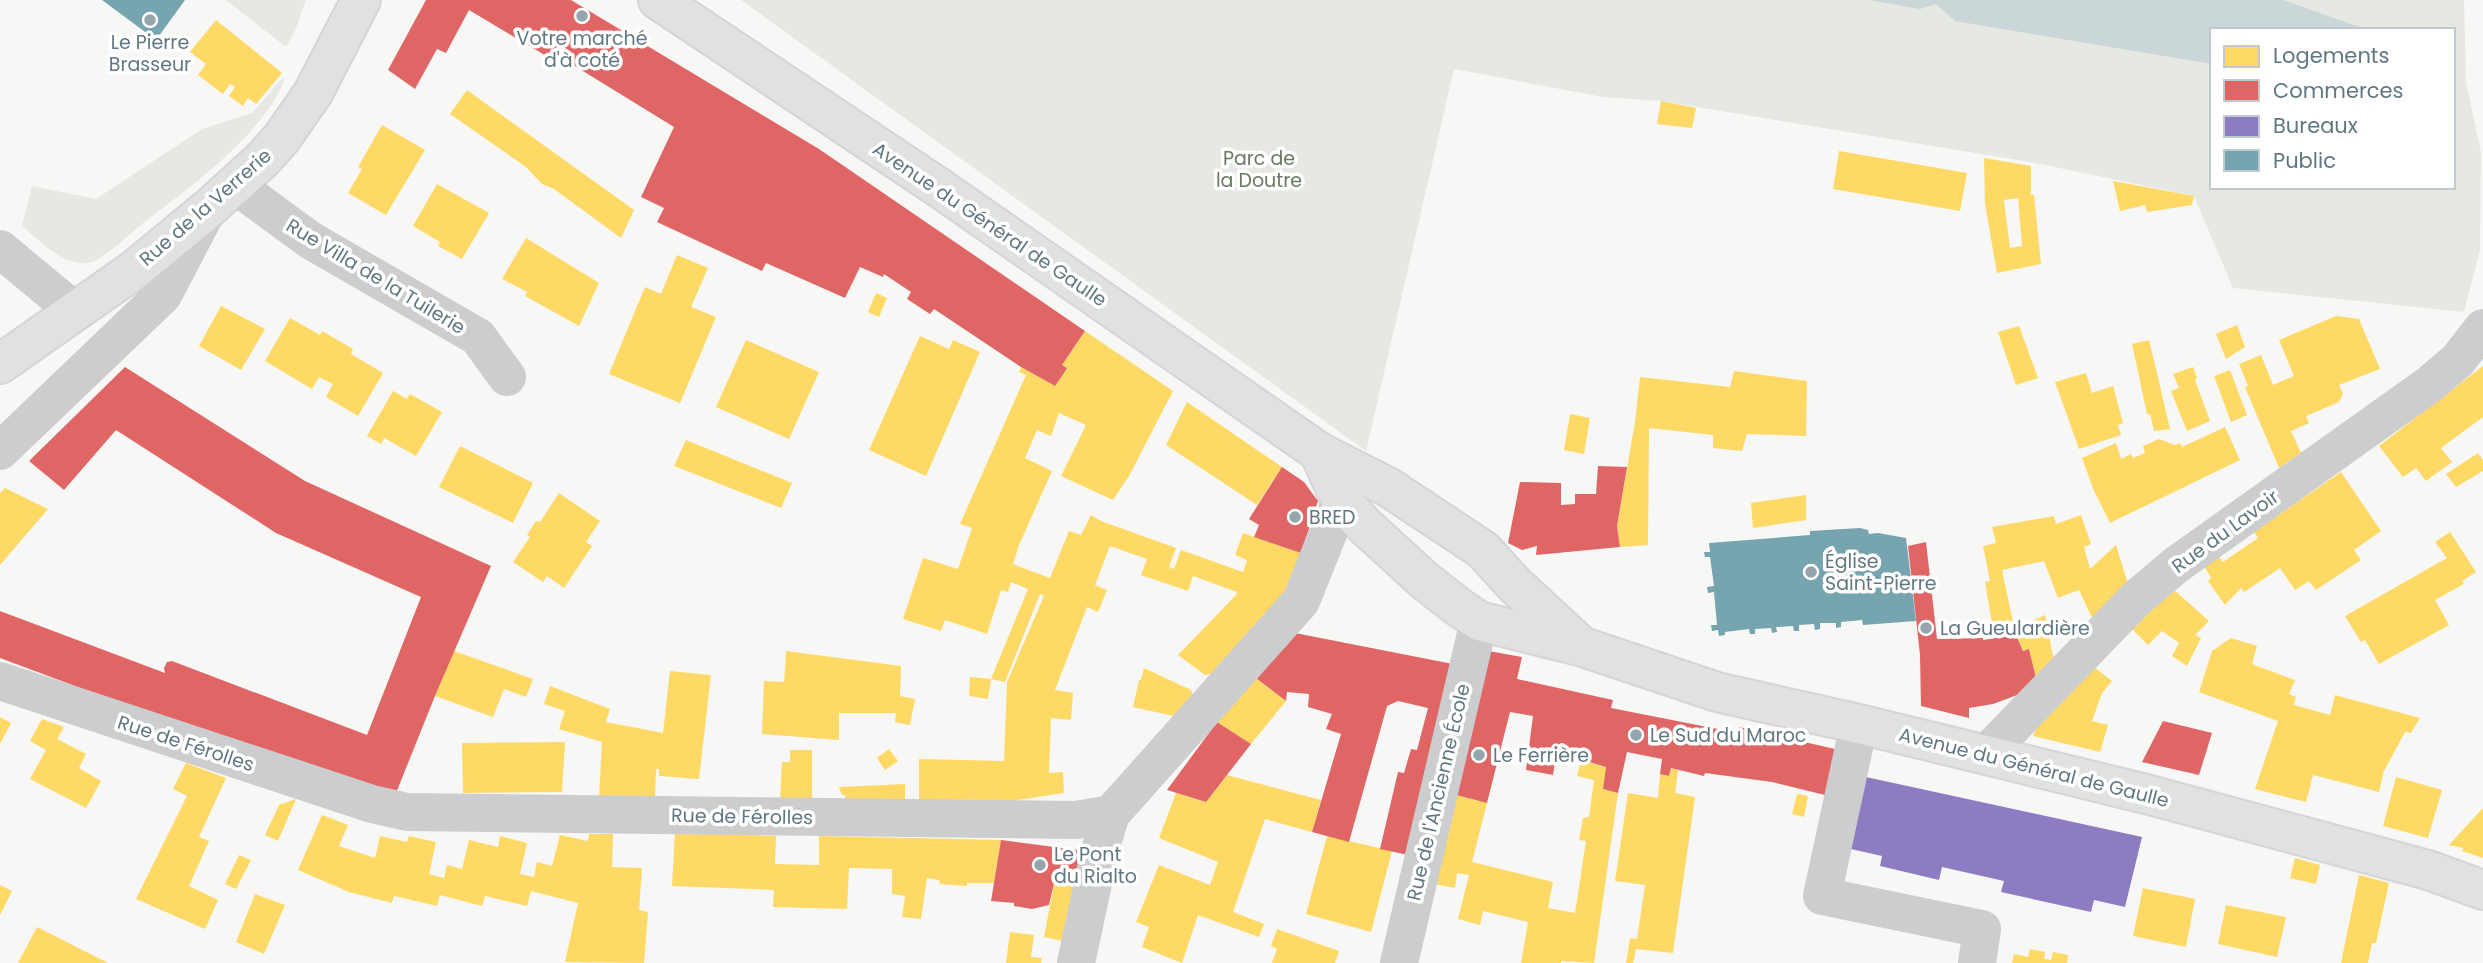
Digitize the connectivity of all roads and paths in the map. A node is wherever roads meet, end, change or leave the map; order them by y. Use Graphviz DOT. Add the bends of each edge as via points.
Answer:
graph roads {
  1 [pos="658,0"];
  2 [pos="359,1"];
  3 [pos="222,197"];
  4 [pos="0,248"];
  5 [pos="76,312"];
  6 [pos="2483,328"];
  7 [pos="0,364"];
  8 [pos="507,377"];
  9 [pos="0,451"];
  10 [pos="1319,452"];
  11 [pos="1341,501"];
  12 [pos="1479,621"];
  13 [pos="1583,647"];
  14 [pos="0,681"];
  15 [pos="1859,724"];
  16 [pos="1985,755"];
  17 [pos="1111,814"];
  18 [pos="2483,890"];
  19 [pos="1076,963"];
  20 [pos="1399,963"];
  21 [pos="1977,963"];
  1 -- 10 [label="main road, Avenue du Général de Gaulle" via="949,194"];
  2 -- 3 [label="main road, Rue de la Verrerie" via="300,114"];
  3 -- 5 [label="main road, Rue de la Verrerie"];
  3 -- 8 [label="street, Rue Villa de la Tuilerie" via="310,240 478,337"];
  3 -- 9 [label="street" via="163,295"];
  4 -- 5 [label="street"];
  5 -- 7 [label="main road, Rue de la Verrerie"];
  6 -- 16 [label="street, Rue du Lavoir" via="2458,360 2430,384 2215,536 2137,598"];
  10 -- 11 [label="main road, Avenue du Général de Gaulle"];
  10 -- 13 [label="main road, Avenue du Général de Gaulle" via="1388,487 1483,550 1515,586"];
  11 -- 12 [label="main road, Avenue du Général de Gaulle" via="1424,580"];
  11 -- 17 [label="street" via="1301,601"];
  12 -- 13 [label="main road, Avenue du Général de Gaulle"];
  12 -- 20 [label="street, Rue de l'Ancienne École"];
  13 -- 15 [label="main road, Avenue du Général de Gaulle" via="1717,692"];
  14 -- 17 [label="street, Rue de Férolles" via="407,812 1076,820"];
  15 -- 16 [label="main road, Avenue du Général de Gaulle"];
  15 -- 21 [label="street" via="1822,896 1982,929"];
  16 -- 18 [label="main road, Avenue du Général de Gaulle" via="2421,868"];
  17 -- 19 [label="street"];
}
